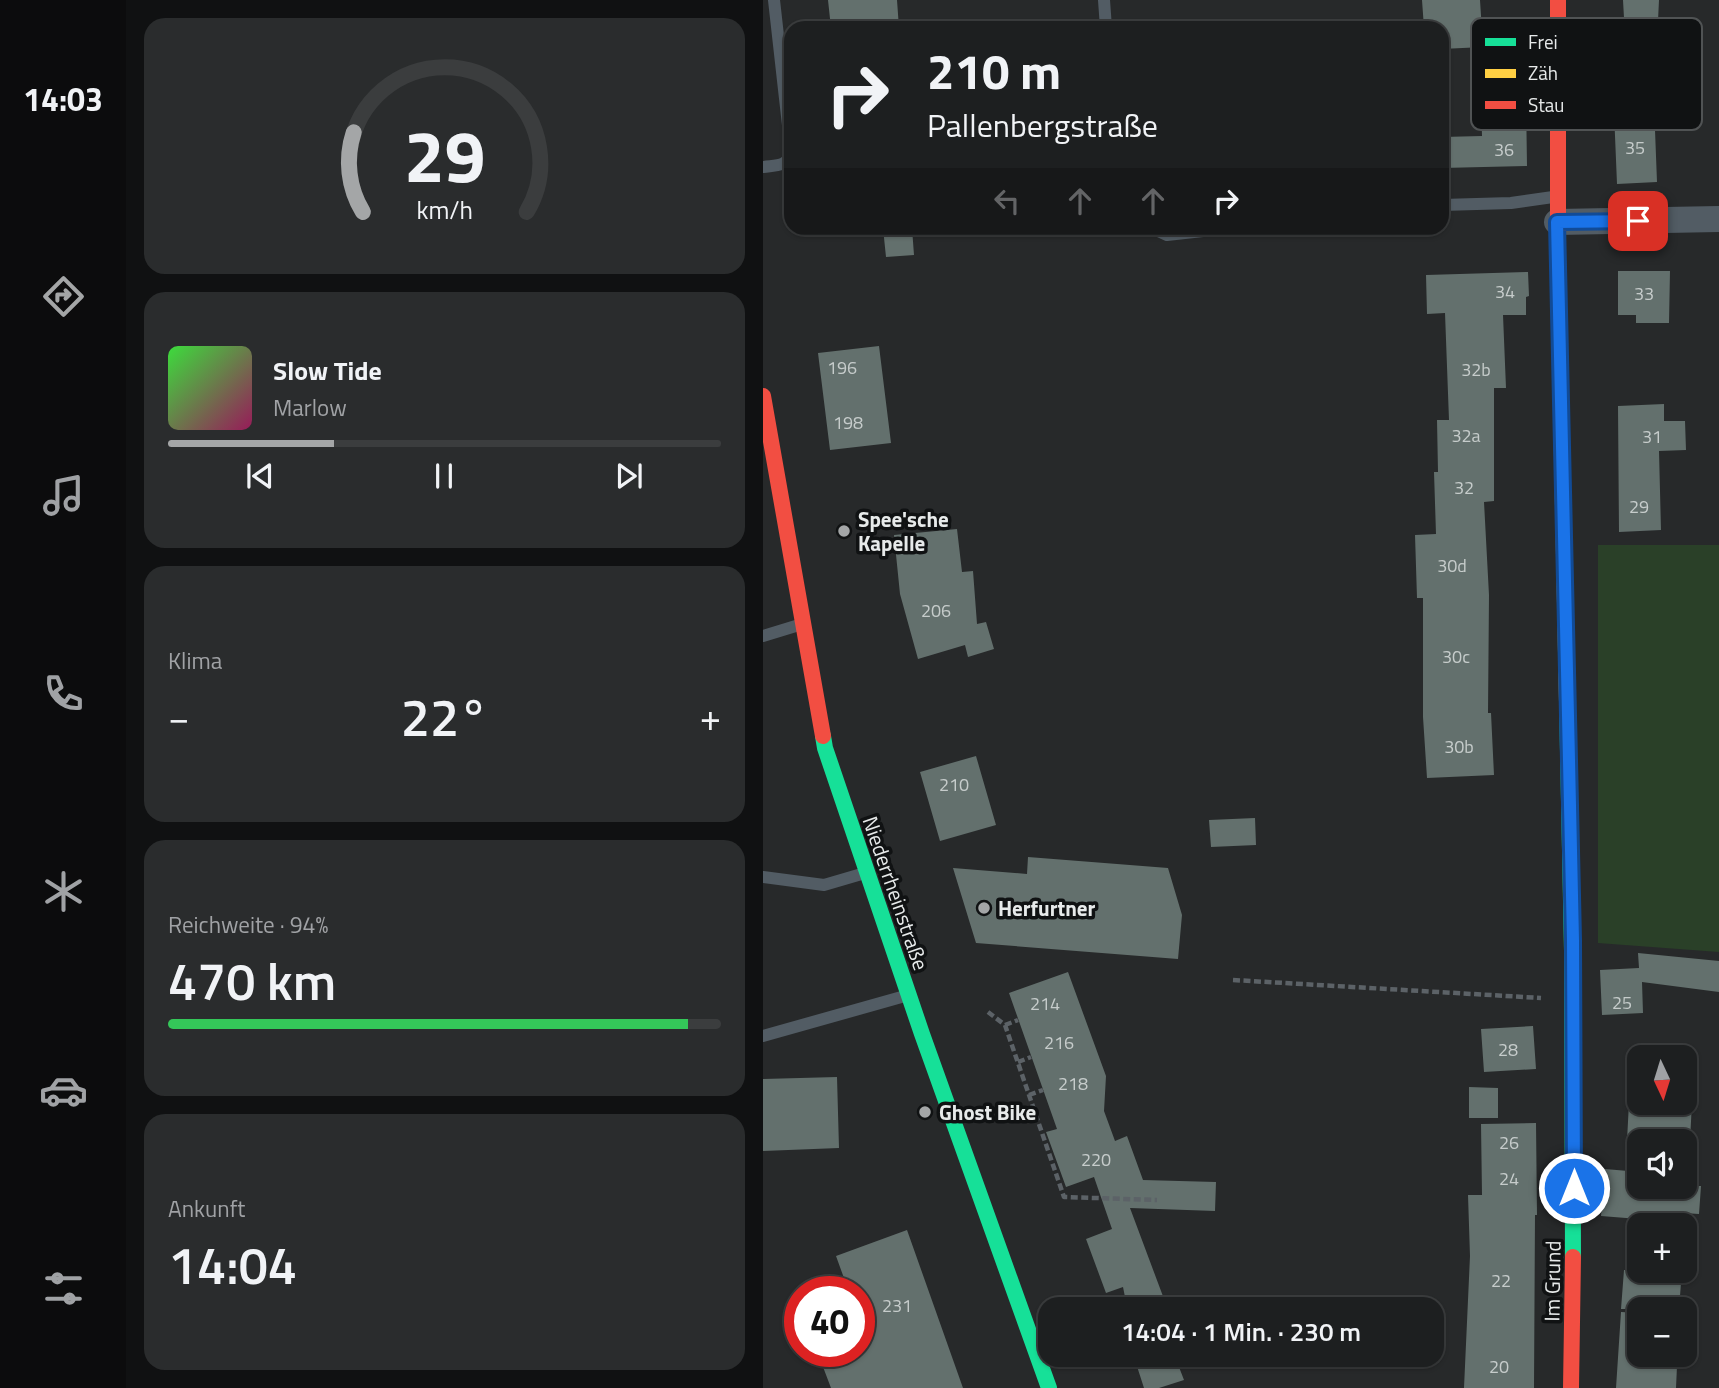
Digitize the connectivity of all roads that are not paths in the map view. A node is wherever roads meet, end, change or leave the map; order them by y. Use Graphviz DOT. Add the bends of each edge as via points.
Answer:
graph roads {
  1 [pos="774,0"];
  2 [pos="1104,0"];
  3 [pos="1558,0"];
  4 [pos="1558,18"];
  5 [pos="1106,21"];
  6 [pos="784,89"];
  7 [pos="1557,130"];
  8 [pos="784,164"];
  9 [pos="763,167"];
  10 [pos="1449,205"];
  11 [pos="1557,210"];
  12 [pos="1719,219"];
  13 [pos="763,396"];
  14 [pos="764,414"];
  15 [pos="803,624"];
  16 [pos="763,636"];
  17 [pos="866,873"];
  18 [pos="763,877"];
  19 [pos="909,995"];
  20 [pos="763,1035"];
  21 [pos="1049,1388"];
  22 [pos="1571,1388"];
  1 -- 6 [label="lane"];
  2 -- 5 [label="lane"];
  3 -- 4 [label="street, Im Grund"];
  7 -- 11 [label="street, Im Grund"];
  8 -- 9 [label="lane"];
  10 -- 11 [label="lane" via="1511,202"];
  11 -- 12 [label="street"];
  11 -- 22 [label="street, Im Grund" via="1573,999"];
  13 -- 14 [label="street, Niederrheinstraße"];
  14 -- 15 [label="street, Niederrheinstraße"];
  15 -- 16 [label="lane"];
  15 -- 17 [label="street, Niederrheinstraße" via="825,748"];
  17 -- 18 [label="lane" via="824,885"];
  17 -- 19 [label="street, Niederrheinstraße"];
  19 -- 20 [label="lane"];
  19 -- 21 [label="street, Niederrheinstraße"];
}
